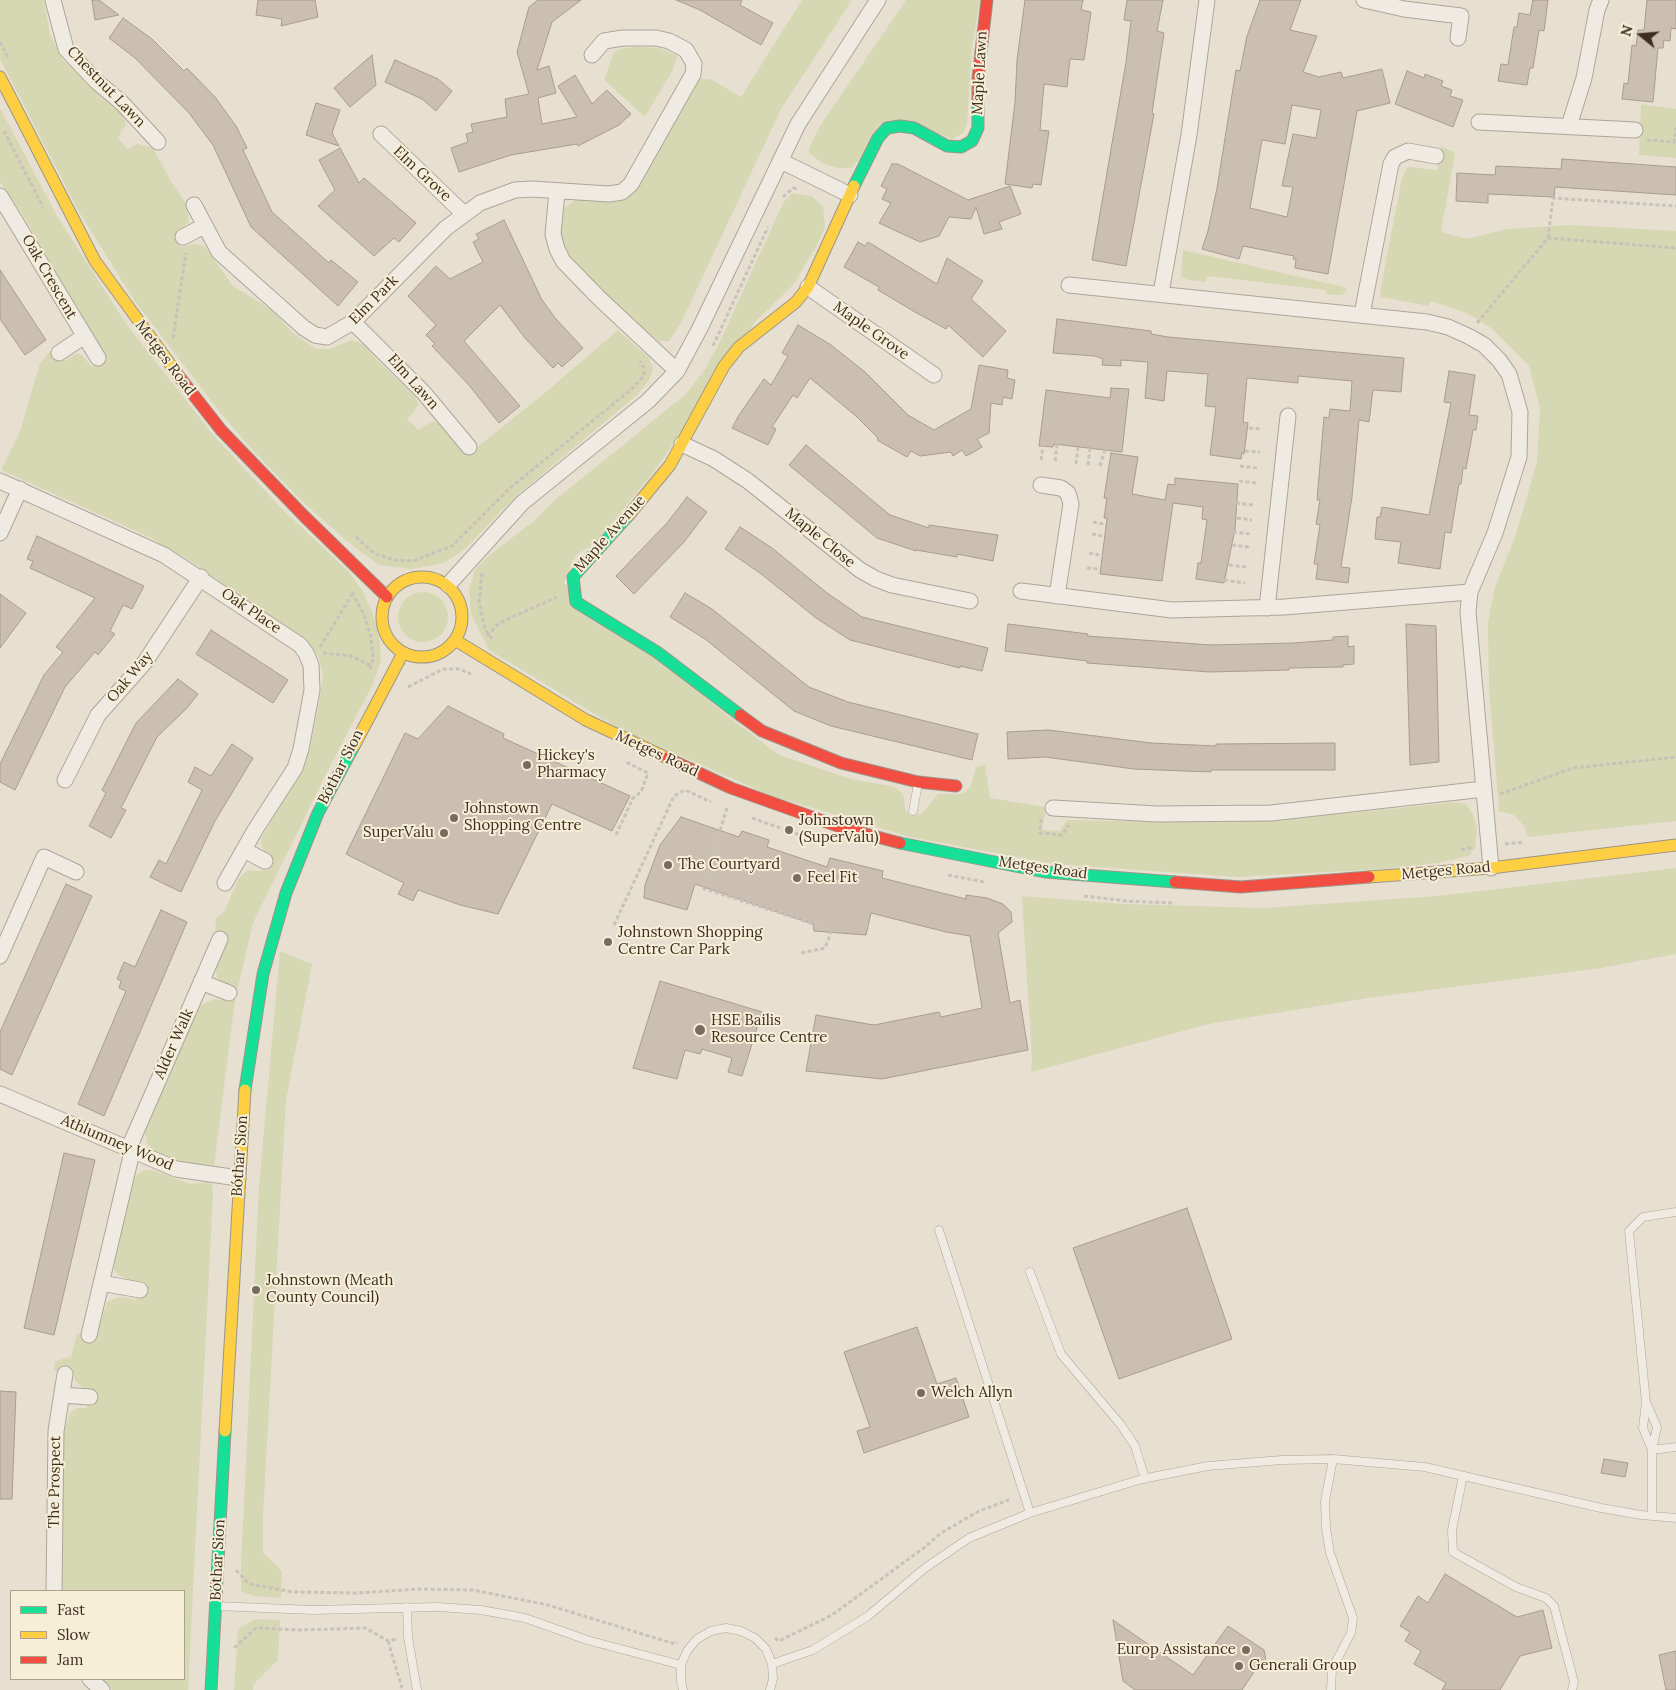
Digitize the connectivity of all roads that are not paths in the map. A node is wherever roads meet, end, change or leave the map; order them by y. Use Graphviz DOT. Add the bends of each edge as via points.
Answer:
graph roads {
  1 [pos="53,0"];
  2 [pos="878,0"];
  3 [pos="986,0"];
  4 [pos="1207,0"];
  5 [pos="1364,0"];
  6 [pos="1601,0"];
  7 [pos="1458,38"];
  8 [pos="592,55"];
  9 [pos="0,77"];
  10 [pos="1479,122"];
  11 [pos="1569,126"];
  12 [pos="1636,130"];
  13 [pos="381,134"];
  14 [pos="158,142"];
  15 [pos="1436,156"];
  16 [pos="781,161"];
  17 [pos="557,192"];
  18 [pos="850,195"];
  19 [pos="0,196"];
  20 [pos="194,205"];
  21 [pos="463,213"];
  22 [pos="204,226"];
  23 [pos="186,236"];
  24 [pos="1070,284"];
  25 [pos="808,287"];
  26 [pos="1161,293"];
  27 [pos="1362,314"];
  28 [pos="353,322"];
  29 [pos="83,337"];
  30 [pos="59,353"];
  31 [pos="98,358"];
  32 [pos="677,371"];
  33 [pos="934,376"];
  34 [pos="1288,416"];
  35 [pos="682,444"];
  36 [pos="469,447"];
  37 [pos="0,481"];
  38 [pos="1041,485"];
  39 [pos="20,489"];
  40 [pos="0,533"];
  41 [pos="201,577"];
  42 [pos="448,585"];
  43 [pos="1021,592"];
  44 [pos="1470,592"];
  45 [pos="1058,596"];
  46 [pos="387,597"];
  47 [pos="970,601"];
  48 [pos="1267,608"];
  49 [pos="455,640"];
  50 [pos="403,653"];
  51 [pos="65,780"];
  52 [pos="918,782"];
  53 [pos="956,786"];
  54 [pos="1484,794"];
  55 [pos="1053,808"];
  56 [pos="913,811"];
  57 [pos="1676,845"];
  58 [pos="244,850"];
  59 [pos="265,861"];
  60 [pos="1491,868"];
  61 [pos="76,872"];
  62 [pos="225,883"];
  63 [pos="220,939"];
  64 [pos="2,948"];
  65 [pos="201,982"];
  66 [pos="229,993"];
  67 [pos="0,1094"];
  68 [pos="130,1151"];
  69 [pos="238,1178"];
  70 [pos="1676,1212"];
  71 [pos="939,1230"];
  72 [pos="1030,1272"];
  73 [pos="101,1282"];
  74 [pos="140,1290"];
  75 [pos="89,1335"];
  76 [pos="65,1374"];
  77 [pos="62,1395"];
  78 [pos="90,1397"];
  79 [pos="1646,1402"];
  80 [pos="1676,1447"];
  81 [pos="1652,1450"];
  82 [pos="1333,1459"];
  83 [pos="1463,1476"];
  84 [pos="1145,1479"];
  85 [pos="1030,1514"];
  86 [pos="1652,1516"];
  87 [pos="1676,1518"];
  88 [pos="54,1590"];
  89 [pos="216,1606"];
  90 [pos="407,1607"];
  91 [pos="772,1664"];
  92 [pos="681,1665"];
  93 [pos="91,1680"];
  94 [pos="102,1690"];
  95 [pos="211,1690"];
  96 [pos="417,1690"];
  97 [pos="683,1690"];
  98 [pos="770,1690"];
  99 [pos="1331,1690"];
  100 [pos="1572,1690"];
  1 -- 14 [label="street, Chestnut Lawn" via="66,50"];
  2 -- 16 [label="street" via="798,124"];
  3 -- 18 [label="street, Maple Lawn" via="978,78 978,128 972,141 960,147 947,146 914,128 887,128 878,138"];
  4 -- 26 [label="street" via="1189,135"];
  5 -- 7 [label="street" via="1461,16"];
  6 -- 11 [label="street" via="1584,78"];
  8 -- 17 [label="street, Elm Park" via="604,41 662,39 686,50 694,64 693,74 631,184 622,192"];
  9 -- 46 [label="street, Metges Road" via="95,261 156,348 221,430"];
  10 -- 11 [label="street"];
  11 -- 12 [label="street"];
  13 -- 21 [label="street, Elm Grove"];
  15 -- 27 [label="street" via="1408,151 1395,157 1391,164"];
  16 -- 18 [label="street"];
  16 -- 32 [label="street"];
  17 -- 21 [label="street, Elm Park" via="532,188 515,190"];
  17 -- 32 [label="street" via="553,234 563,261"];
  18 -- 25 [label="street, Maple Avenue"];
  19 -- 29 [label="street, Oak Crescent"];
  20 -- 22 [label="street, Elm Park"];
  21 -- 28 [label="street, Elm Park"];
  22 -- 23 [label="street"];
  22 -- 28 [label="street, Elm Park" via="228,261 315,335 327,337"];
  24 -- 26 [label="street"];
  25 -- 33 [label="street, Maple Grove"];
  25 -- 35 [label="street, Maple Avenue" via="796,302 739,347 724,366"];
  26 -- 27 [label="street"];
  27 -- 44 [label="street" via="1448,327 1484,345 1509,374 1518,403 1519,457 1495,533"];
  28 -- 36 [label="street, Elm Lawn" via="424,393"];
  29 -- 30 [label="street"];
  29 -- 31 [label="street, Oak Crescent"];
  32 -- 42 [label="street" via="648,401 522,503"];
  34 -- 48 [label="street"];
  35 -- 47 [label="street, Maple Close" via="748,480 860,570 876,579"];
  35 -- 52 [label="street, Maple Avenue" via="670,465 609,539 572,577 576,602 657,652 762,731 841,763"];
  37 -- 39 [label="street, Oak Place"];
  38 -- 45 [label="street" via="1061,488 1068,493 1071,504"];
  39 -- 40 [label="street"];
  39 -- 41 [label="street, Oak Place" via="135,540"];
  41 -- 51 [label="street, Oak Way" via="145,662 98,715"];
  41 -- 58 [label="street, Oak Place" via="300,645 311,665 312,690 295,768"];
  42 -- 46 [label="street" via="430,577 415,577 400,582"];
  42 -- 49 [label="street" via="460,601 463,613 461,629"];
  43 -- 45 [label="street"];
  44 -- 48 [label="street"];
  44 -- 54 [label="street" via="1468,633"];
  45 -- 48 [label="street" via="1172,610"];
  46 -- 50 [label="street" via="382,616 384,632"];
  49 -- 50 [label="street" via="448,648 431,656 421,658"];
  49 -- 60 [label="street, Metges Road" via="586,720 713,780 843,828 903,844 1045,872 1242,887"];
  50 -- 69 [label="street, Bóthar Sion" via="318,813 286,893 254,1022 246,1073"];
  52 -- 53 [label="street, Maple Avenue"];
  52 -- 56 [label="lane"];
  54 -- 55 [label="street" via="1271,813 1157,814"];
  54 -- 60 [label="street"];
  57 -- 60 [label="street, Metges Road"];
  58 -- 59 [label="street"];
  58 -- 62 [label="street"];
  61 -- 64 [label="street" via="44,857"];
  63 -- 65 [label="street, Alder Walk"];
  65 -- 66 [label="street"];
  65 -- 68 [label="street, Alder Walk"];
  67 -- 68 [label="street, Athlumney Wood"];
  68 -- 69 [label="street, Athlumney Wood" via="176,1169"];
  68 -- 73 [label="street, Alder Walk"];
  69 -- 89 [label="street, Bóthar Sion"];
  70 -- 79 [label="lane" via="1643,1217 1629,1231"];
  71 -- 85 [label="lane"];
  72 -- 84 [label="lane" via="1061,1354 1121,1425 1135,1446"];
  73 -- 74 [label="street"];
  73 -- 75 [label="street, Alder Walk"];
  76 -- 77 [label="street, The Prospect"];
  77 -- 78 [label="street"];
  77 -- 88 [label="street, The Prospect" via="56,1431"];
  79 -- 81 [label="lane" via="1643,1428"];
  79 -- 81 [label="lane" via="1657,1427"];
  80 -- 81 [label="lane"];
  81 -- 86 [label="lane"];
  82 -- 83 [label="lane" via="1426,1467"];
  82 -- 84 [label="lane" via="1208,1466"];
  82 -- 99 [label="lane" via="1325,1501 1326,1528 1330,1553 1353,1618 1351,1633 1332,1669"];
  83 -- 86 [label="lane" via="1601,1508"];
  83 -- 100 [label="lane" via="1452,1530 1453,1552 1516,1587 1546,1598 1554,1606 1574,1682"];
  84 -- 85 [label="lane"];
  85 -- 91 [label="lane" via="969,1538 925,1568 868,1616 813,1650"];
  86 -- 87 [label="lane"];
  89 -- 90 [label="lane" via="313,1610"];
  89 -- 95 [label="street, Bóthar Sion"];
  90 -- 92 [label="lane" via="481,1610 525,1618 587,1640"];
  90 -- 96 [label="lane" via="408,1637"];
  91 -- 92 [label="lane" via="766,1649 755,1638 726,1628 711,1631 697,1639"];
  91 -- 98 [label="lane"];
  92 -- 97 [label="lane"];
  93 -- 94 [label="street"];
}
